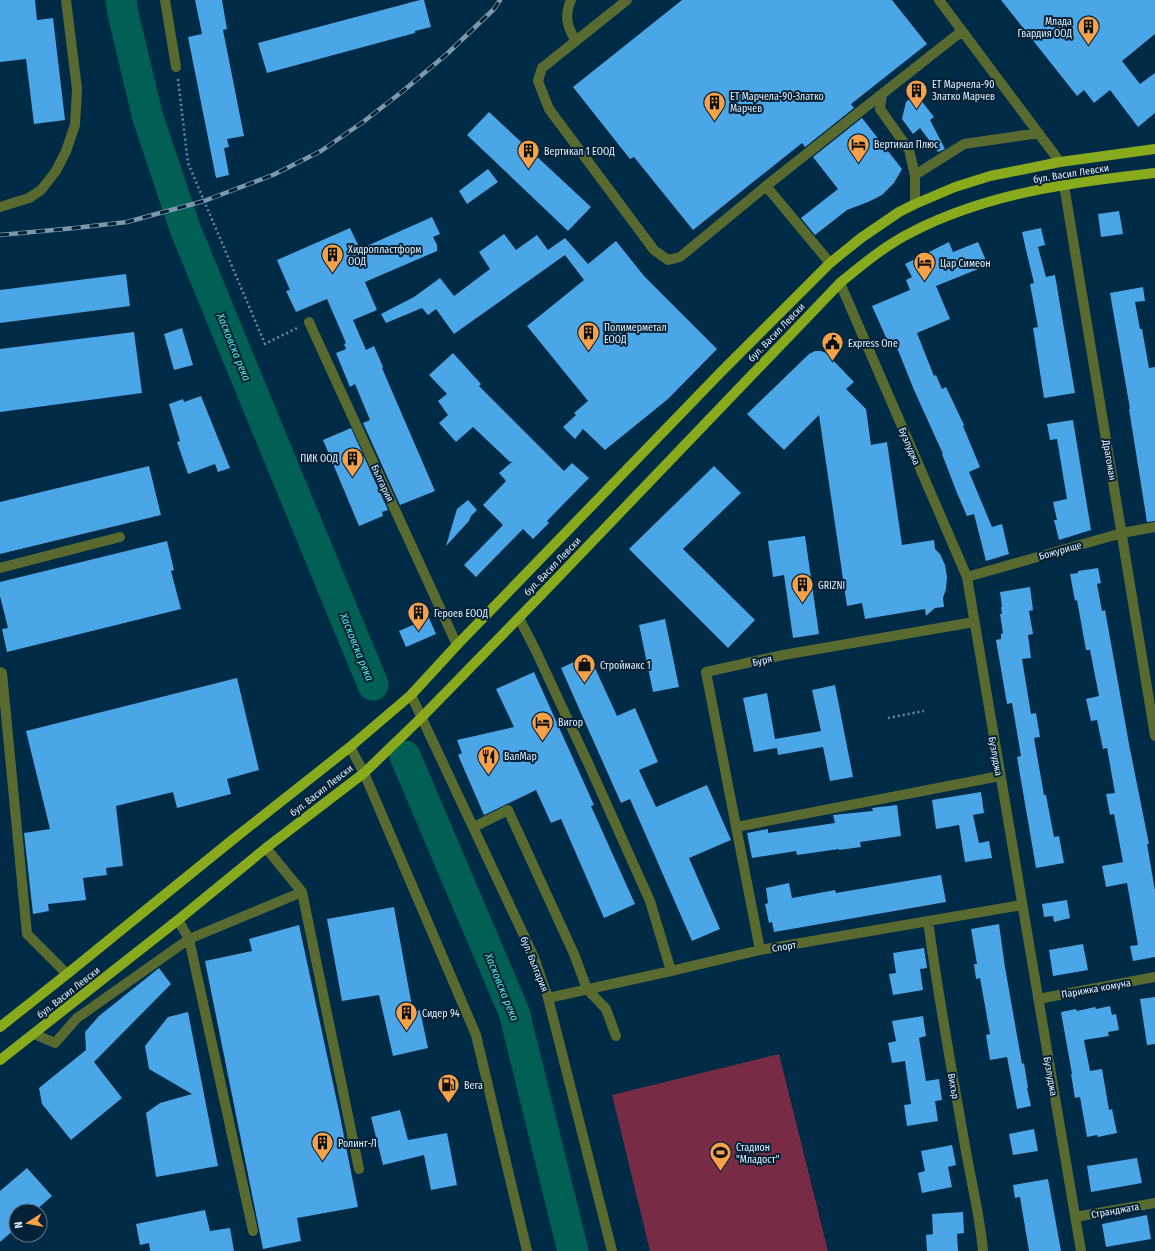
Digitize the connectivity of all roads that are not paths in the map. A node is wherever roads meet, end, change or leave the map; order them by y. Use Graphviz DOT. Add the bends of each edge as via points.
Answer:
graph roads {
  1 [pos="66,0"];
  2 [pos="165,0"];
  3 [pos="571,0"];
  4 [pos="627,0"];
  5 [pos="939,0"];
  6 [pos="962,30"];
  7 [pos="576,41"];
  8 [pos="176,68"];
  9 [pos="882,94"];
  10 [pos="1039,133"];
  11 [pos="1155,149"];
  12 [pos="1060,162"];
  13 [pos="1155,173"];
  14 [pos="915,175"];
  15 [pos="1064,185"];
  16 [pos="766,186"];
  17 [pos="915,204"];
  18 [pos="0,207"];
  19 [pos="830,263"];
  20 [pos="840,283"];
  21 [pos="308,322"];
  22 [pos="1155,527"];
  23 [pos="1122,533"];
  24 [pos="120,537"];
  25 [pos="0,568"];
  26 [pos="967,577"];
  27 [pos="519,618"];
  28 [pos="974,622"];
  29 [pos="457,645"];
  30 [pos="0,672"];
  31 [pos="411,695"];
  32 [pos="422,717"];
  33 [pos="1155,736"];
  34 [pos="350,747"];
  35 [pos="364,773"];
  36 [pos="1000,776"];
  37 [pos="474,827"];
  38 [pos="736,827"];
  39 [pos="266,848"];
  40 [pos="302,892"];
  41 [pos="1022,905"];
  42 [pos="178,920"];
  43 [pos="928,921"];
  44 [pos="189,939"];
  45 [pos="760,950"];
  46 [pos="671,971"];
  47 [pos="67,974"];
  48 [pos="1155,977"];
  49 [pos="588,989"];
  50 [pos="548,998"];
  51 [pos="1038,999"];
  52 [pos="0,1027"];
  53 [pos="34,1034"];
  54 [pos="616,1036"];
  55 [pos="0,1060"];
  56 [pos="359,1169"];
  57 [pos="1155,1203"];
  58 [pos="1075,1217"];
  59 [pos="254,1231"];
  60 [pos="527,1251"];
  61 [pos="612,1251"];
  62 [pos="983,1251"];
  63 [pos="1081,1251"];
  1 -- 18 [label="street" via="77,89 75,125 56,172 41,190 29,198"];
  2 -- 8 [label="street"];
  3 -- 7 [label="street" via="566,20"];
  4 -- 7 [label="street"];
  5 -- 6 [label="street"];
  6 -- 9 [label="street"];
  6 -- 10 [label="street"];
  7 -- 16 [label="street" via="542,68 538,81 549,109 654,250 668,260 680,257"];
  9 -- 14 [label="street" via="880,109 909,150"];
  9 -- 16 [label="street"];
  10 -- 12 [label="street"];
  10 -- 14 [label="street" via="964,144"];
  11 -- 12 [label="main road, бул. Васил Левски"];
  12 -- 17 [label="main road, бул. Васил Левски" via="990,176"];
  13 -- 15 [label="main road, бул. Васил Левски"];
  14 -- 17 [label="street"];
  15 -- 20 [label="main road, бул. Васил Левски" via="1015,194 937,220 889,246"];
  15 -- 23 [label="street, Драгоман"];
  16 -- 19 [label="street"];
  17 -- 19 [label="main road, бул. Васил Левски" via="861,238"];
  19 -- 29 [label="main road, бул. Васил Левски"];
  20 -- 26 [label="street, Бузлуджа"];
  20 -- 27 [label="main road, бул. Васил Левски"];
  21 -- 29 [label="street, България"];
  22 -- 23 [label="street, Божурище"];
  23 -- 26 [label="street, Божурище"];
  23 -- 33 [label="street, Драгоман"];
  24 -- 25 [label="street"];
  26 -- 28 [label="street, Бузлуджа"];
  27 -- 32 [label="main road, бул. Васил Левски"];
  27 -- 46 [label="street" via="650,901"];
  28 -- 36 [label="street, Бузлуджа"];
  28 -- 38 [label="street, Буря" via="783,655 706,672"];
  29 -- 31 [label="main road, бул. Васил Левски"];
  30 -- 47 [label="street" via="27,934"];
  31 -- 32 [label="street, бул. България"];
  31 -- 34 [label="main road, бул. Васил Левски"];
  32 -- 35 [label="main road, бул. Васил Левски"];
  32 -- 37 [label="street, бул. България"];
  34 -- 35 [label="street"];
  34 -- 47 [label="main road, бул. Васил Левски"];
  35 -- 39 [label="main road, бул. Васил Левски"];
  35 -- 60 [label="street" via="476,1035"];
  36 -- 38 [label="street"];
  36 -- 41 [label="street, Бузлуджа"];
  37 -- 49 [label="street" via="508,810"];
  37 -- 50 [label="street, бул. България" via="534,957"];
  38 -- 45 [label="street, Буря"];
  39 -- 40 [label="street"];
  39 -- 42 [label="main road, бул. Васил Левски"];
  40 -- 44 [label="street"];
  40 -- 56 [label="street"];
  41 -- 43 [label="street, Спорт"];
  41 -- 51 [label="street, Бузлуджа"];
  42 -- 44 [label="street"];
  42 -- 53 [label="main road, бул. Васил Левски"];
  43 -- 45 [label="street, Спорт"];
  43 -- 62 [label="street, Вихър" via="968,1166 980,1220"];
  44 -- 53 [label="street" via="77,1018 55,1043"];
  44 -- 59 [label="street"];
  45 -- 46 [label="street, Спорт"];
  46 -- 49 [label="street, Спорт"];
  47 -- 52 [label="main road, бул. Васил Левски"];
  48 -- 51 [label="street, Парижка комуна"];
  49 -- 50 [label="street, Спорт"];
  49 -- 54 [label="street" via="606,1009"];
  50 -- 61 [label="street, бул. България"];
  51 -- 58 [label="street, Бузлуджа"];
  53 -- 55 [label="main road, бул. Васил Левски"];
  57 -- 58 [label="street, Странджата"];
  58 -- 63 [label="street, Бузлуджа"];
}
